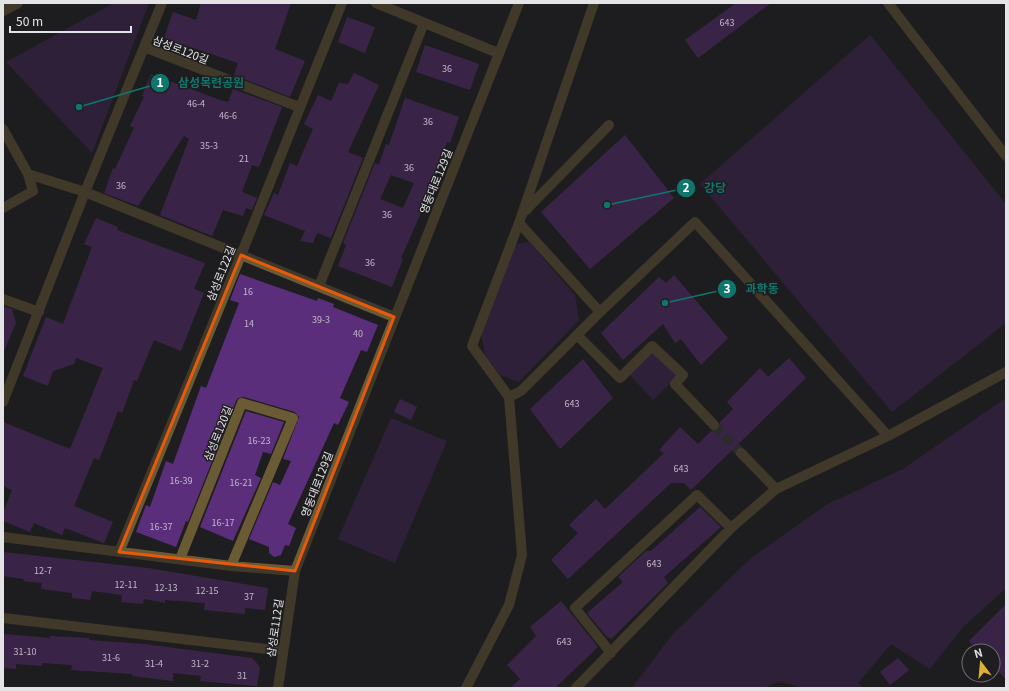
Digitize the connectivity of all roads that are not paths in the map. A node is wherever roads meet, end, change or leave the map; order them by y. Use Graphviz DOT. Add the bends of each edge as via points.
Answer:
graph roads {
  1 [pos="18,3"];
  2 [pos="162,3"];
  3 [pos="342,3"];
  4 [pos="376,3"];
  5 [pos="519,3"];
  6 [pos="594,3"];
  7 [pos="888,3"];
  8 [pos="3,11"];
  9 [pos="424,23"];
  10 [pos="144,47"];
  11 [pos="498,54"];
  12 [pos="300,107"];
  13 [pos="609,125"];
  14 [pos="3,129"];
  15 [pos="1006,156"];
  16 [pos="28,174"];
  17 [pos="85,192"];
  18 [pos="3,208"];
  19 [pos="521,218"];
  20 [pos="241,255"];
  21 [pos="319,286"];
  22 [pos="3,298"];
  23 [pos="39,312"];
  24 [pos="600,312"];
  25 [pos="394,317"];
  26 [pos="577,335"];
  27 [pos="1006,372"];
  28 [pos="509,397"];
  29 [pos="3,402"];
  30 [pos="714,425"];
  31 [pos="888,436"];
  32 [pos="741,453"];
  33 [pos="776,489"];
  34 [pos="731,528"];
  35 [pos="3,537"];
  36 [pos="119,552"];
  37 [pos="180,559"];
  38 [pos="231,566"];
  39 [pos="295,571"];
  40 [pos="3,618"];
  41 [pos="283,651"];
  42 [pos="611,653"];
  43 [pos="278,688"];
  44 [pos="466,688"];
  45 [pos="576,688"];
  1 -- 8 [label="street"];
  2 -- 10 [label="street, 삼성로120길"];
  3 -- 12 [label="street, 삼성로122길"];
  4 -- 9 [label="street"];
  5 -- 11 [label="street, 영동대로129길"];
  6 -- 19 [label="street"];
  7 -- 15 [label="street"];
  9 -- 11 [label="street"];
  9 -- 21 [label="street"];
  10 -- 12 [label="street, 삼성로120길"];
  10 -- 17 [label="street, 삼성로120길"];
  11 -- 25 [label="street, 영동대로129길"];
  12 -- 20 [label="street, 삼성로122길"];
  13 -- 19 [label="street"];
  14 -- 16 [label="street"];
  16 -- 17 [label="street"];
  16 -- 18 [label="street" via="33,191"];
  17 -- 20 [label="street"];
  17 -- 23 [label="street, 삼성로120길"];
  19 -- 24 [label="street"];
  19 -- 28 [label="street" via="472,346"];
  20 -- 21 [label="street"];
  20 -- 36 [label="street, 삼성로122길"];
  21 -- 25 [label="street"];
  22 -- 23 [label="street"];
  23 -- 29 [label="street, 삼성로120길"];
  24 -- 26 [label="street"];
  24 -- 31 [label="street" via="695,222"];
  25 -- 39 [label="street, 영동대로129길"];
  26 -- 28 [label="street" via="521,391"];
  26 -- 30 [label="street" via="620,378 652,346 683,375 675,384"];
  27 -- 31 [label="street"];
  28 -- 44 [label="street" via="522,555 509,605"];
  31 -- 33 [label="street"];
  32 -- 33 [label="street"];
  33 -- 34 [label="street"];
  34 -- 42 [label="street"];
  34 -- 42 [label="street" via="697,495 575,608"];
  35 -- 36 [label="street"];
  36 -- 37 [label="street"];
  37 -- 38 [label="street"];
  37 -- 38 [label="street, 삼성로120길" via="242,403 293,418"];
  38 -- 39 [label="street"];
  39 -- 41 [label="street, 삼성로112길"];
  40 -- 41 [label="street"];
  41 -- 43 [label="street, 삼성로112길"];
  42 -- 45 [label="street"];
}
